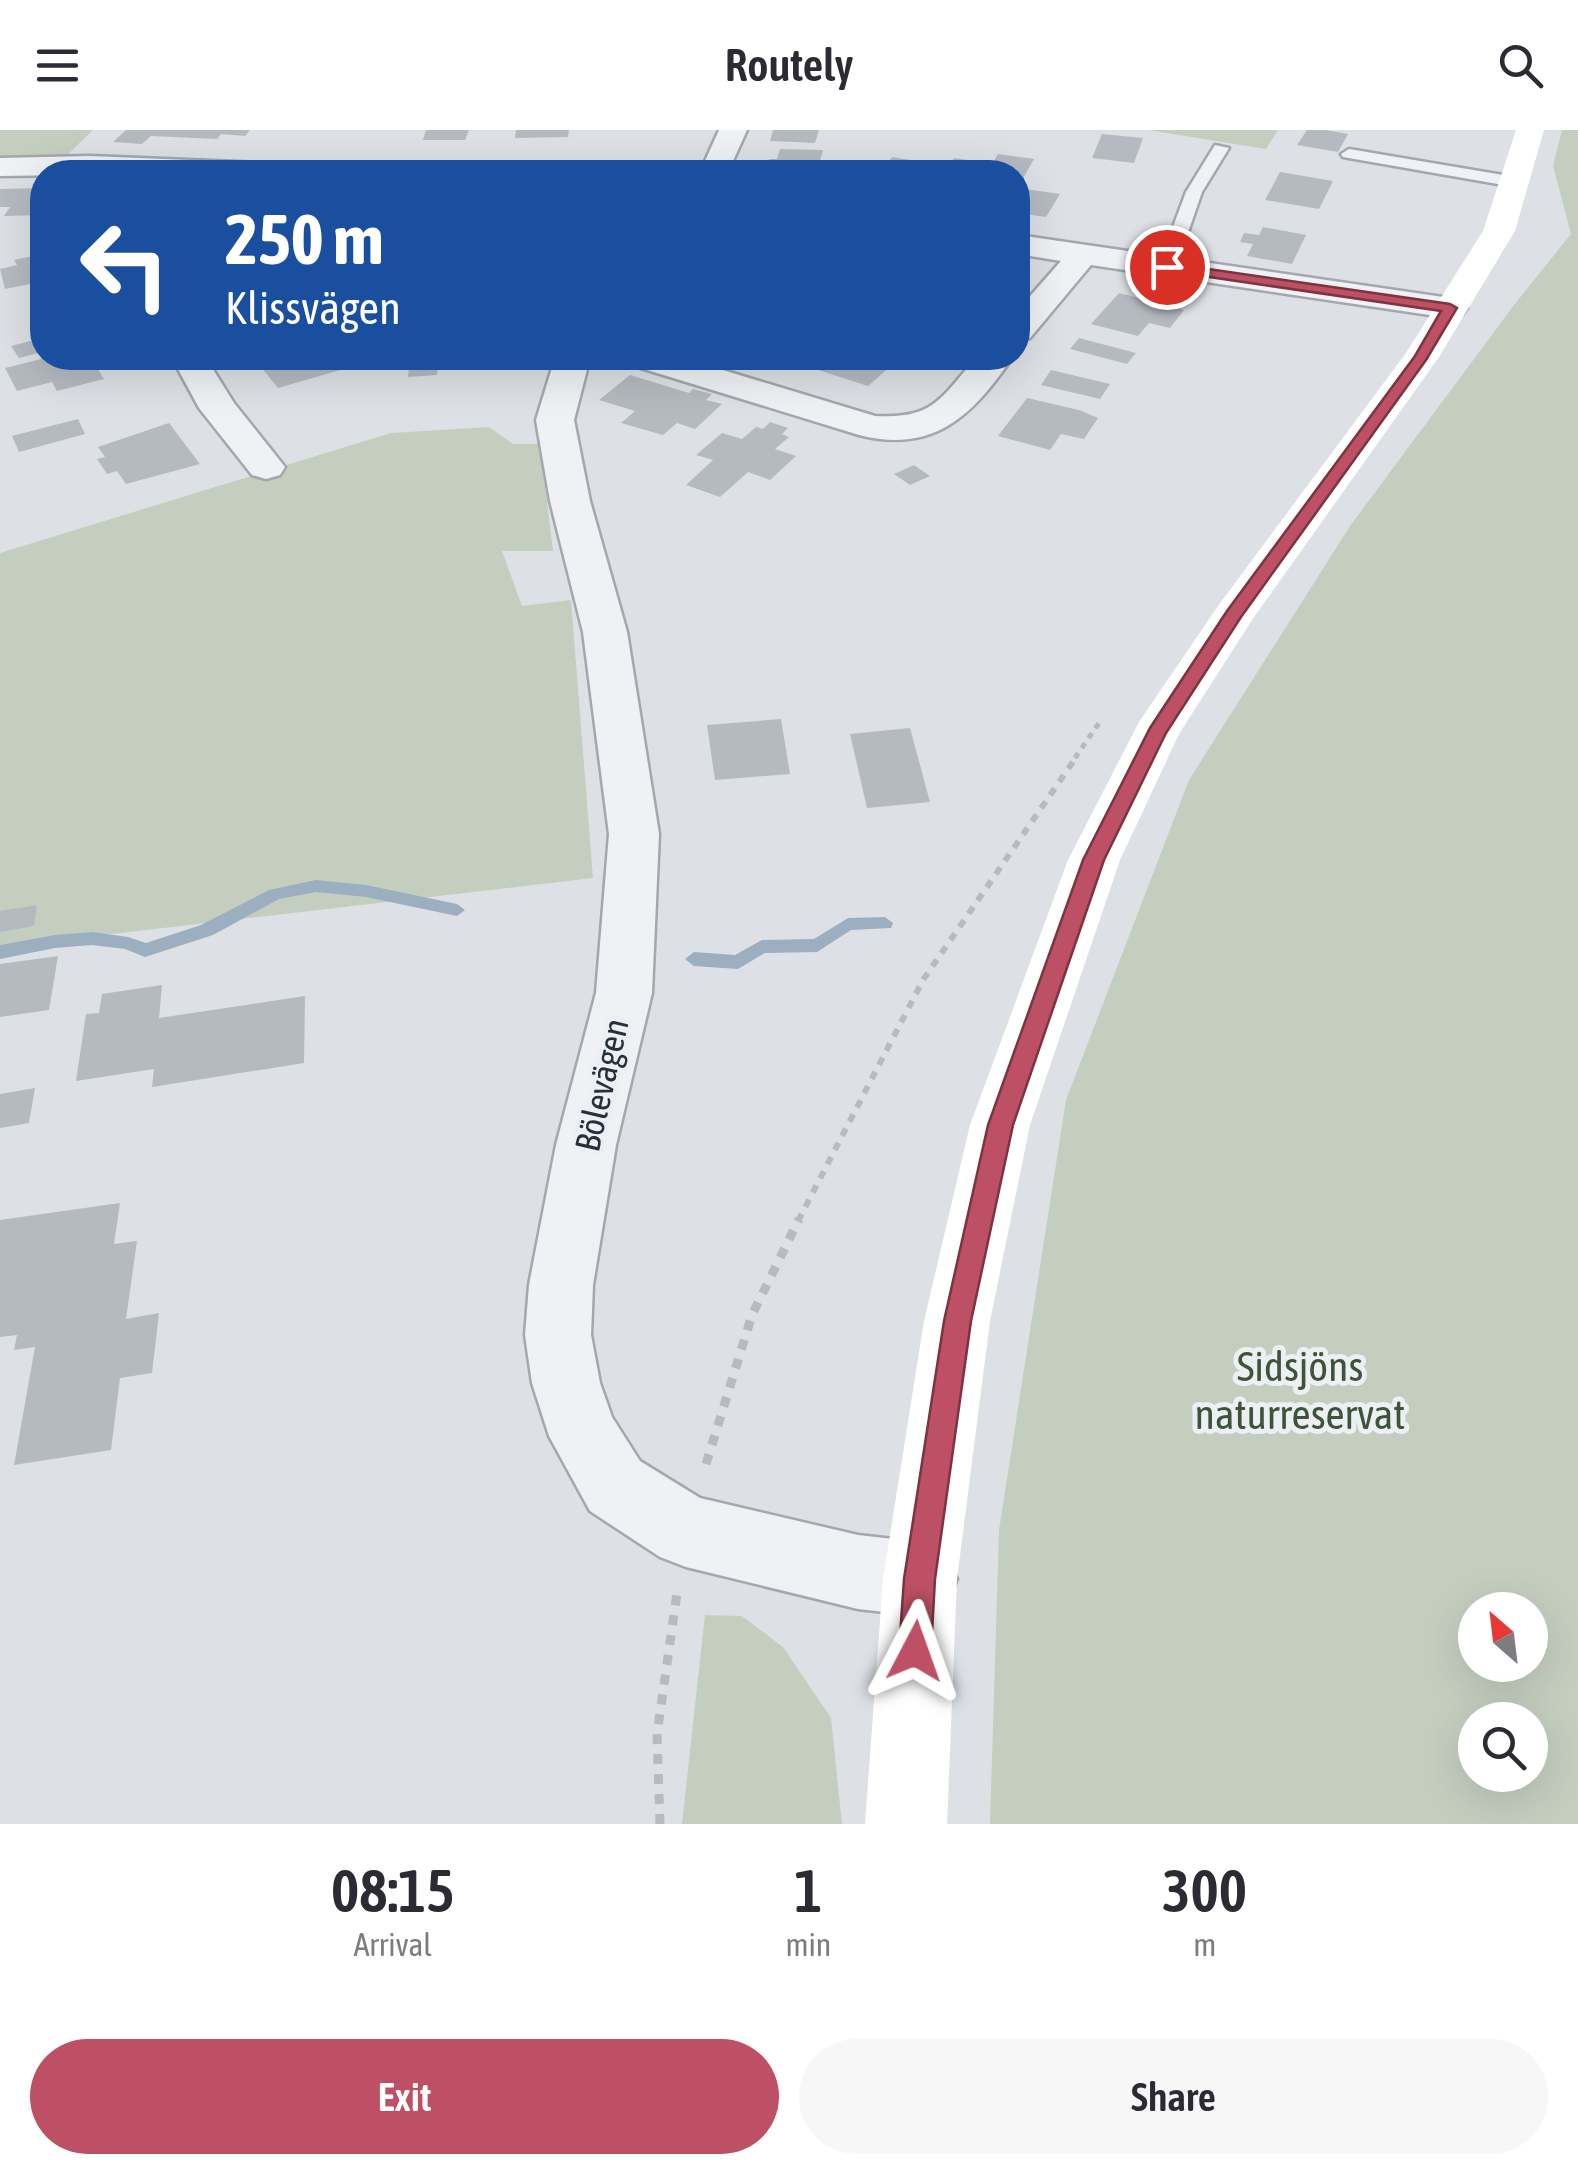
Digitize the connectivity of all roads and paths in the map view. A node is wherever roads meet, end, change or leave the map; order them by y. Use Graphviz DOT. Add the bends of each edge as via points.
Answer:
graph roads {
  1 [pos="732,130"];
  2 [pos="1530,130"];
  3 [pos="1221,148"];
  4 [pos="1350,154"];
  5 [pos="719,160"];
  6 [pos="0,168"];
  7 [pos="30,168"];
  8 [pos="1515,182"];
  9 [pos="1030,247"];
  10 [pos="1083,255"];
  11 [pos="1167,267"];
  12 [pos="1450,308"];
  13 [pos="1030,316"];
  14 [pos="196,370"];
  15 [pos="566,370"];
  16 [pos="686,370"];
  17 [pos="984,370"];
  18 [pos="266,466"];
  19 [pos="920,1579"];
  20 [pos="676,1601"];
  21 [pos="660,1824"];
  22 [pos="906,1824"];
  1 -- 5 [label="street"];
  2 -- 8 [label="main road"];
  3 -- 11 [label="lane" via="1194,192"];
  4 -- 8 [label="lane"];
  6 -- 7 [label="street"];
  8 -- 12 [label="main road" via="1499,231"];
  9 -- 10 [label="street"];
  10 -- 11 [label="street"];
  10 -- 13 [label="street"];
  11 -- 12 [label="street"];
  12 -- 19 [label="main road" via="1166,718 1094,860 1000,1125 957,1321"];
  14 -- 18 [label="street"];
  15 -- 19 [label="street, Bölevägen" via="555,420 605,632 634,834 624,993 560,1284 558,1335 566,1383 584,1436 614,1486 686,1531 858,1572"];
  16 -- 17 [label="street" via="872,427 910,431 939,422"];
  19 -- 22 [label="main road"];
  20 -- 21 [label="path" via="658,1734"];
}
